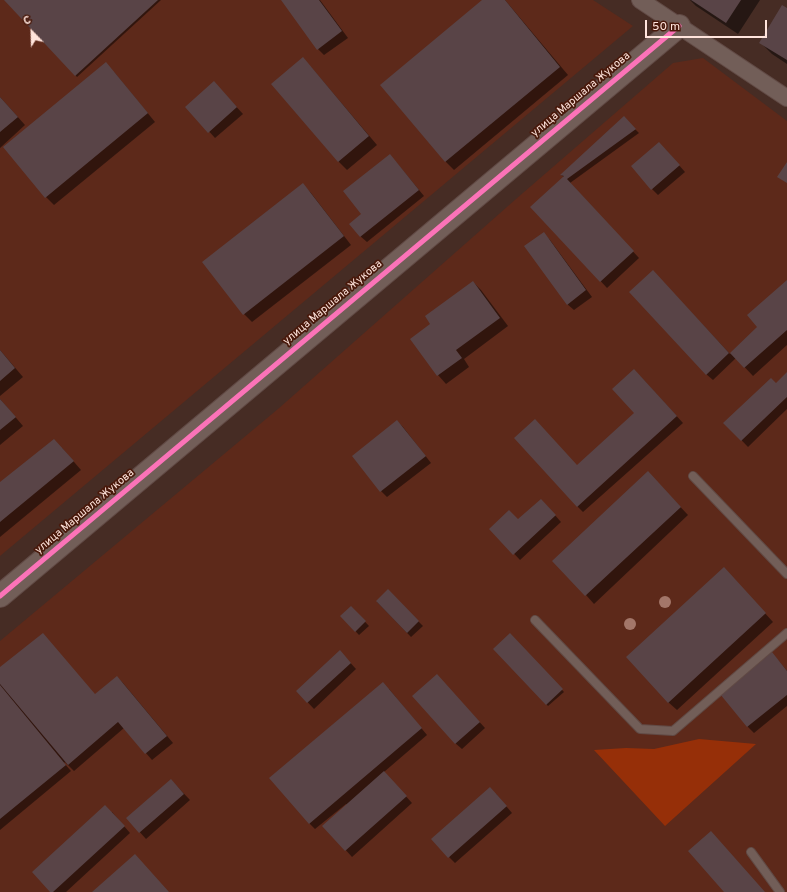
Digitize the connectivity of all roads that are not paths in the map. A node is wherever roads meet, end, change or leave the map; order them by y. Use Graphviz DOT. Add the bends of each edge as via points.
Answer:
graph roads {
  1 [pos="640,0"];
  2 [pos="679,26"];
  3 [pos="787,98"];
  4 [pos="693,476"];
  5 [pos="787,574"];
  6 [pos="0,596"];
  7 [pos="535,620"];
  8 [pos="787,633"];
  9 [pos="751,852"];
  10 [pos="780,892"];
  1 -- 2 [label="street"];
  2 -- 3 [label="street"];
  2 -- 6 [label="street, улица Маршала Жукова"];
  4 -- 5 [label="lane"];
  7 -- 8 [label="lane" via="640,729 673,731"];
  9 -- 10 [label="lane"];
}
